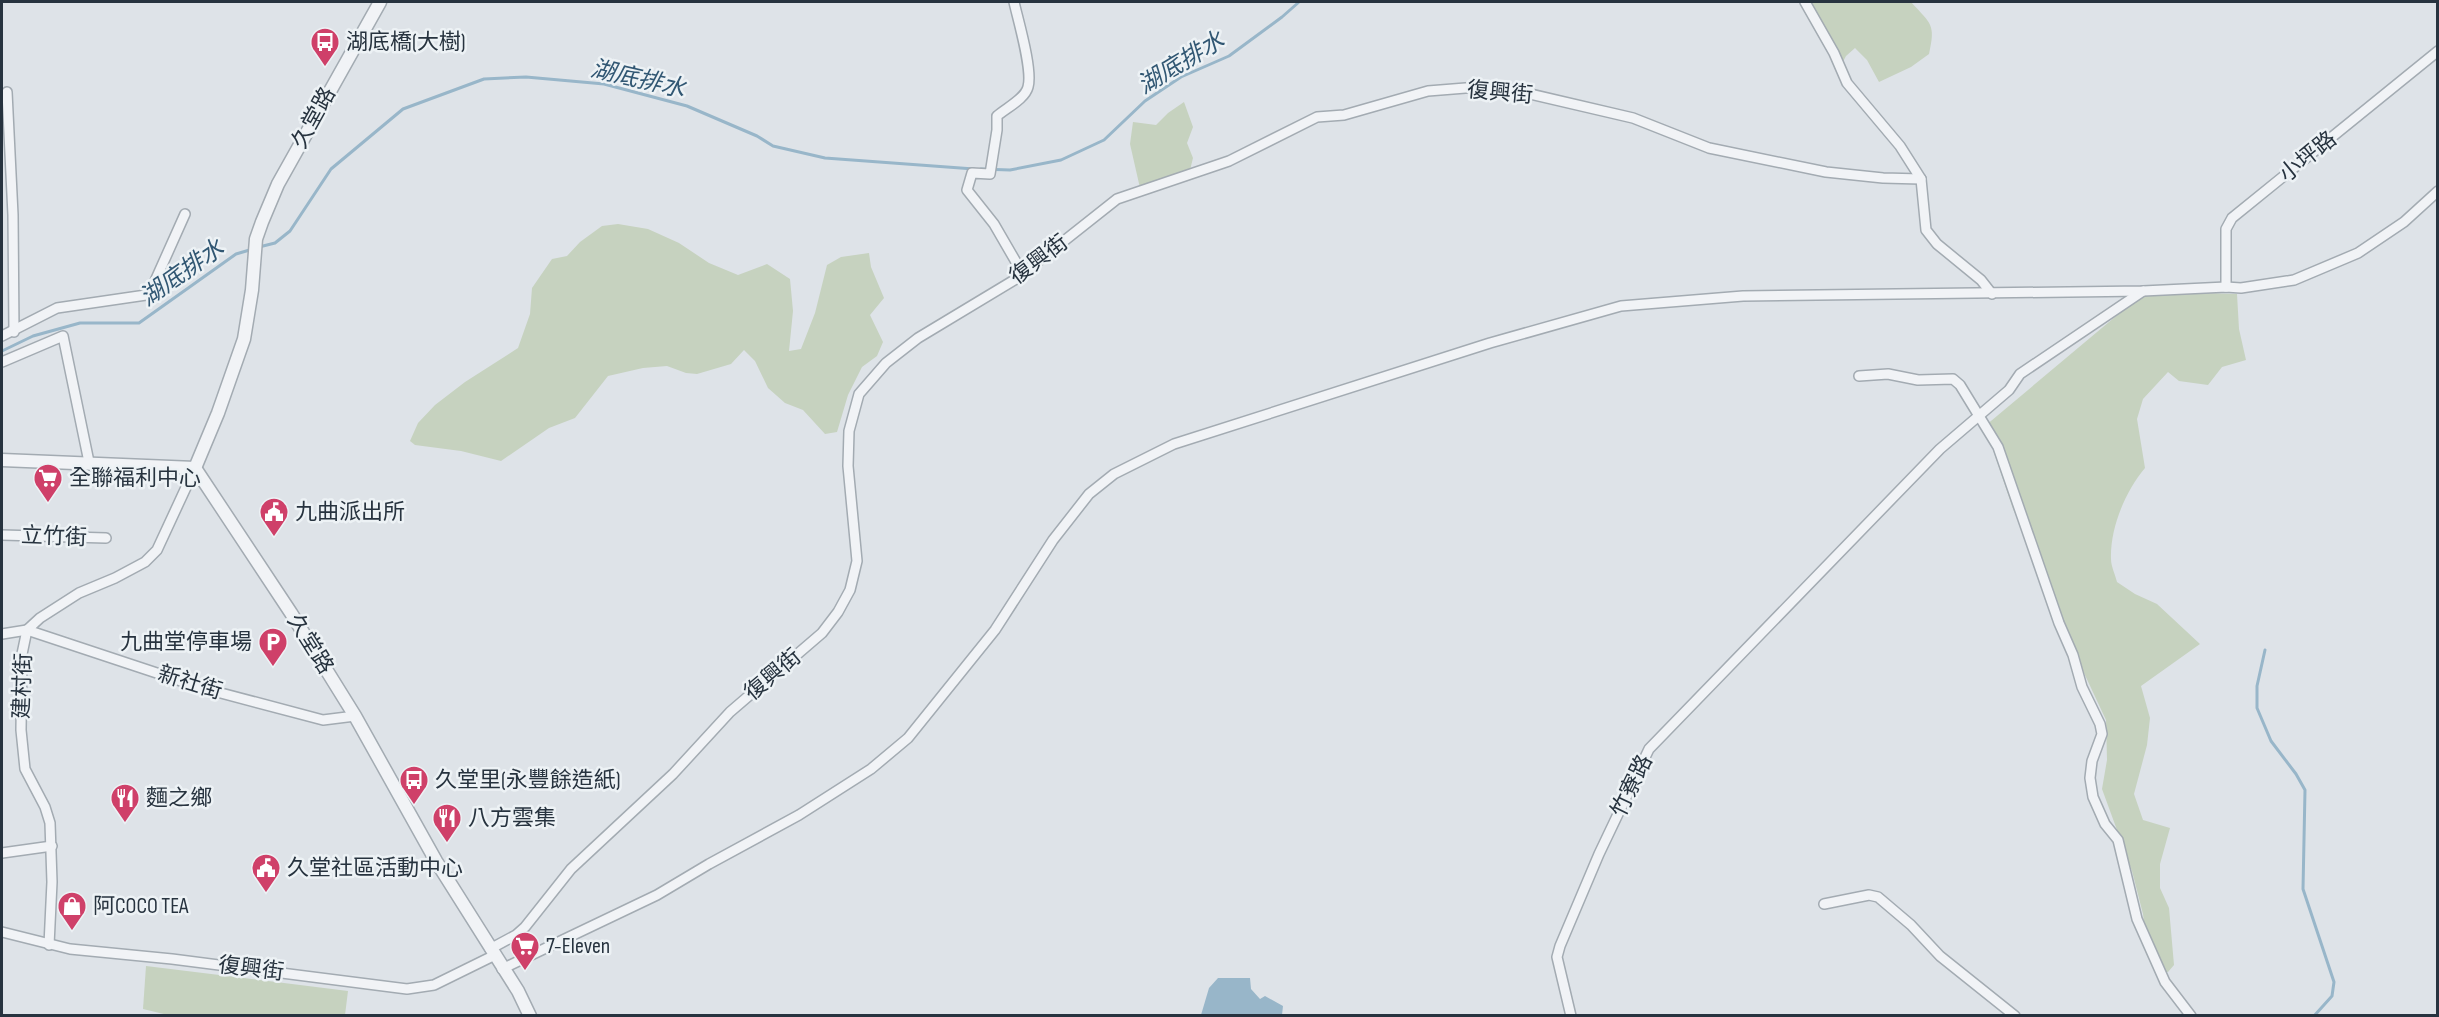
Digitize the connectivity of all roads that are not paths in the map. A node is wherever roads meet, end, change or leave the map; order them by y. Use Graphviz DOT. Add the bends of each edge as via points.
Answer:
graph roads {
  1 [pos="380,2"];
  2 [pos="1014,2"];
  3 [pos="1805,2"];
  4 [pos="2438,51"];
  5 [pos="7,92"];
  6 [pos="1921,179"];
  7 [pos="2438,191"];
  8 [pos="185,214"];
  9 [pos="1023,274"];
  10 [pos="2226,287"];
  11 [pos="2143,291"];
  12 [pos="1992,294"];
  13 [pos="15,332"];
  14 [pos="2,336"];
  15 [pos="2,362"];
  16 [pos="1859,376"];
  17 [pos="1979,415"];
  18 [pos="2,460"];
  19 [pos="89,462"];
  20 [pos="195,468"];
  21 [pos="2,535"];
  22 [pos="106,538"];
  23 [pos="27,630"];
  24 [pos="2,634"];
  25 [pos="356,716"];
  26 [pos="52,846"];
  27 [pos="2,853"];
  28 [pos="1824,904"];
  29 [pos="2,932"];
  30 [pos="49,945"];
  31 [pos="493,952"];
  32 [pos="502,969"];
  33 [pos="528,1012"];
  34 [pos="1571,1016"];
  35 [pos="2015,1016"];
  36 [pos="2191,1016"];
  1 -- 20 [label="street, 久堂路" via="278,184 256,239 244,339"];
  2 -- 9 [label="street" via="1029,72 1028,87 997,116 990,174 972,173 967,190 994,224"];
  3 -- 6 [label="street" via="1847,83 1900,146"];
  4 -- 10 [label="street, 小坪路" via="2232,218 2226,229"];
  5 -- 13 [label="street"];
  6 -- 9 [label="street, 復興街" via="1826,172 1709,148 1633,118 1509,89 1428,91 1344,115 1317,117 1229,162 1117,199"];
  6 -- 12 [label="street" via="1926,230"];
  7 -- 10 [label="street" via="2404,222 2358,253 2294,280"];
  8 -- 13 [label="street" via="146,295 57,308"];
  9 -- 31 [label="street, 復興街" via="918,338 886,363 859,393 849,431 848,466 857,561 850,590 822,633 730,712 674,774 571,869 525,927"];
  10 -- 11 [label="street"];
  11 -- 12 [label="street"];
  11 -- 17 [label="street, 竹寮路" via="2019,374 2009,390"];
  12 -- 32 [label="street" via="1743,296 1621,306 1490,343 1174,444 1114,474 1089,494 1053,540 988,639 908,738 871,769 799,815 657,895"];
  13 -- 14 [label="street"];
  15 -- 19 [label="street" via="63,336"];
  16 -- 17 [label="street" via="1953,379"];
  17 -- 34 [label="street, 竹寮路" via="1940,449 1649,749 1560,946 1557,957"];
  17 -- 36 [label="street" via="1998,447 2082,687 2100,724 2102,734 2090,778 2096,806 2118,840 2137,919 2160,972"];
  18 -- 19 [label="street"];
  19 -- 20 [label="street"];
  20 -- 23 [label="street, 建村街" via="157,550 145,562 79,593"];
  20 -- 25 [label="street, 久堂路"];
  21 -- 22 [label="street, 立竹街"];
  23 -- 24 [label="street"];
  23 -- 25 [label="street, 新社街" via="202,688 323,720"];
  23 -- 26 [label="street, 建村街" via="20,684 25,770 45,807"];
  25 -- 31 [label="street, 久堂路" via="436,861"];
  26 -- 27 [label="street"];
  26 -- 30 [label="street, 建村街"];
  28 -- 35 [label="street" via="1869,895 1878,897 1940,957"];
  29 -- 30 [label="street, 復興街"];
  30 -- 31 [label="street, 復興街" via="407,989 434,985"];
  31 -- 32 [label="street, 久堂路"];
  32 -- 33 [label="street, 久堂路"];
}
